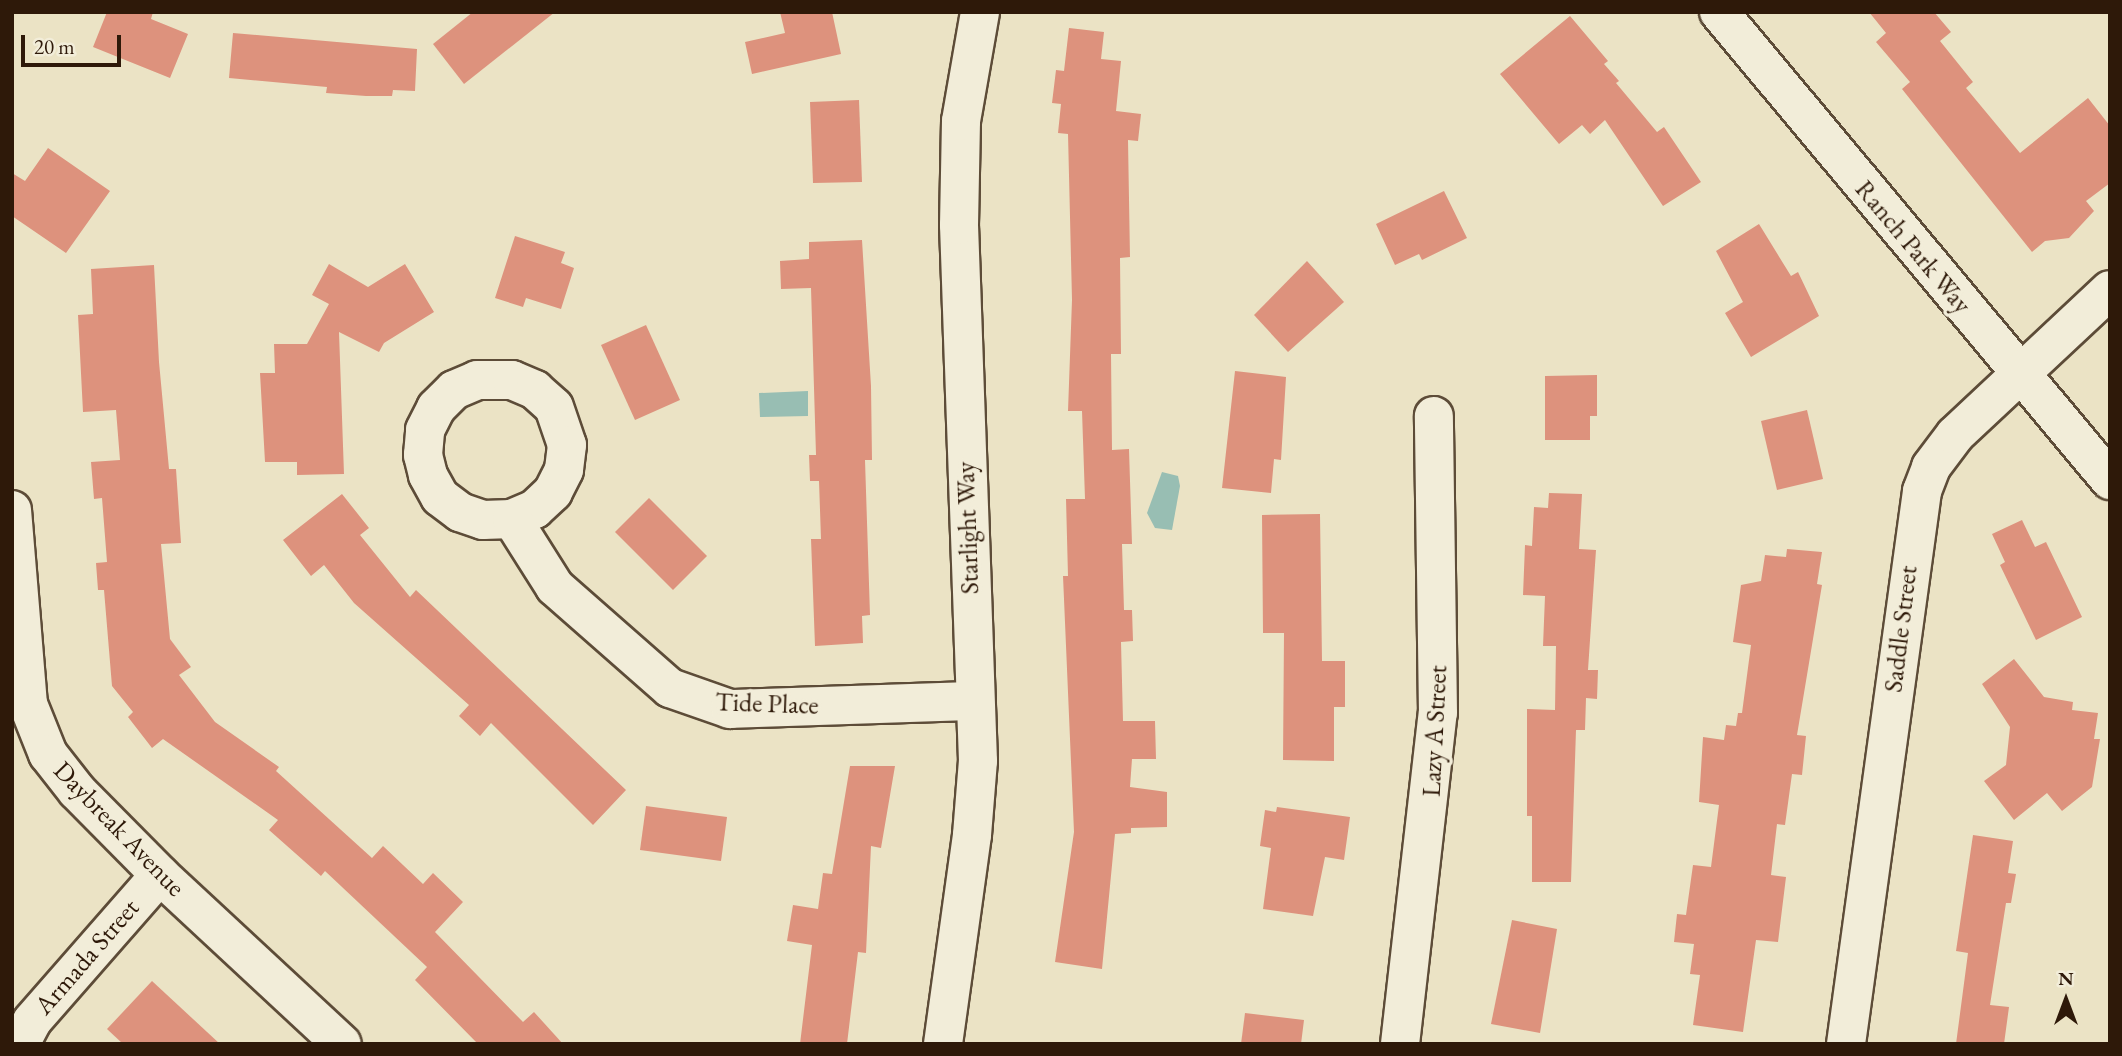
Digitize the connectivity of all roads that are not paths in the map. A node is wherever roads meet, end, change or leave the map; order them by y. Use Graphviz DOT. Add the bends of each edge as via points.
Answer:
graph roads {
  1 [pos="980,12"];
  2 [pos="1719,12"];
  3 [pos="2110,290"];
  4 [pos="2019,375"];
  5 [pos="1434,416"];
  6 [pos="2110,480"];
  7 [pos="12,510"];
  8 [pos="512,519"];
  9 [pos="974,701"];
  10 [pos="160,875"];
  11 [pos="20,1044"];
  12 [pos="342,1044"];
  13 [pos="943,1044"];
  14 [pos="1400,1044"];
  15 [pos="1846,1044"];
  1 -- 9 [label="street, Starlight Way" via="961,121 959,225"];
  2 -- 4 [label="street, Ranch Park Way"];
  3 -- 4 [label="street, Saddle Street"];
  4 -- 6 [label="street, Ranch Park Way"];
  4 -- 15 [label="street, Saddle Street" via="1943,449 1931,467 1916,510"];
  5 -- 14 [label="street, Lazy A Street" via="1438,713"];
  7 -- 10 [label="street, Daybreak Avenue" via="25,682 38,736 68,781"];
  8 -- 9 [label="street, Tide Place" via="555,587 652,674 688,697 713,706 754,709"];
  9 -- 13 [label="street, Starlight Way" via="976,795"];
  10 -- 11 [label="street, Armada Street" via="32,1021"];
  10 -- 12 [label="street, Daybreak Avenue"];
}
